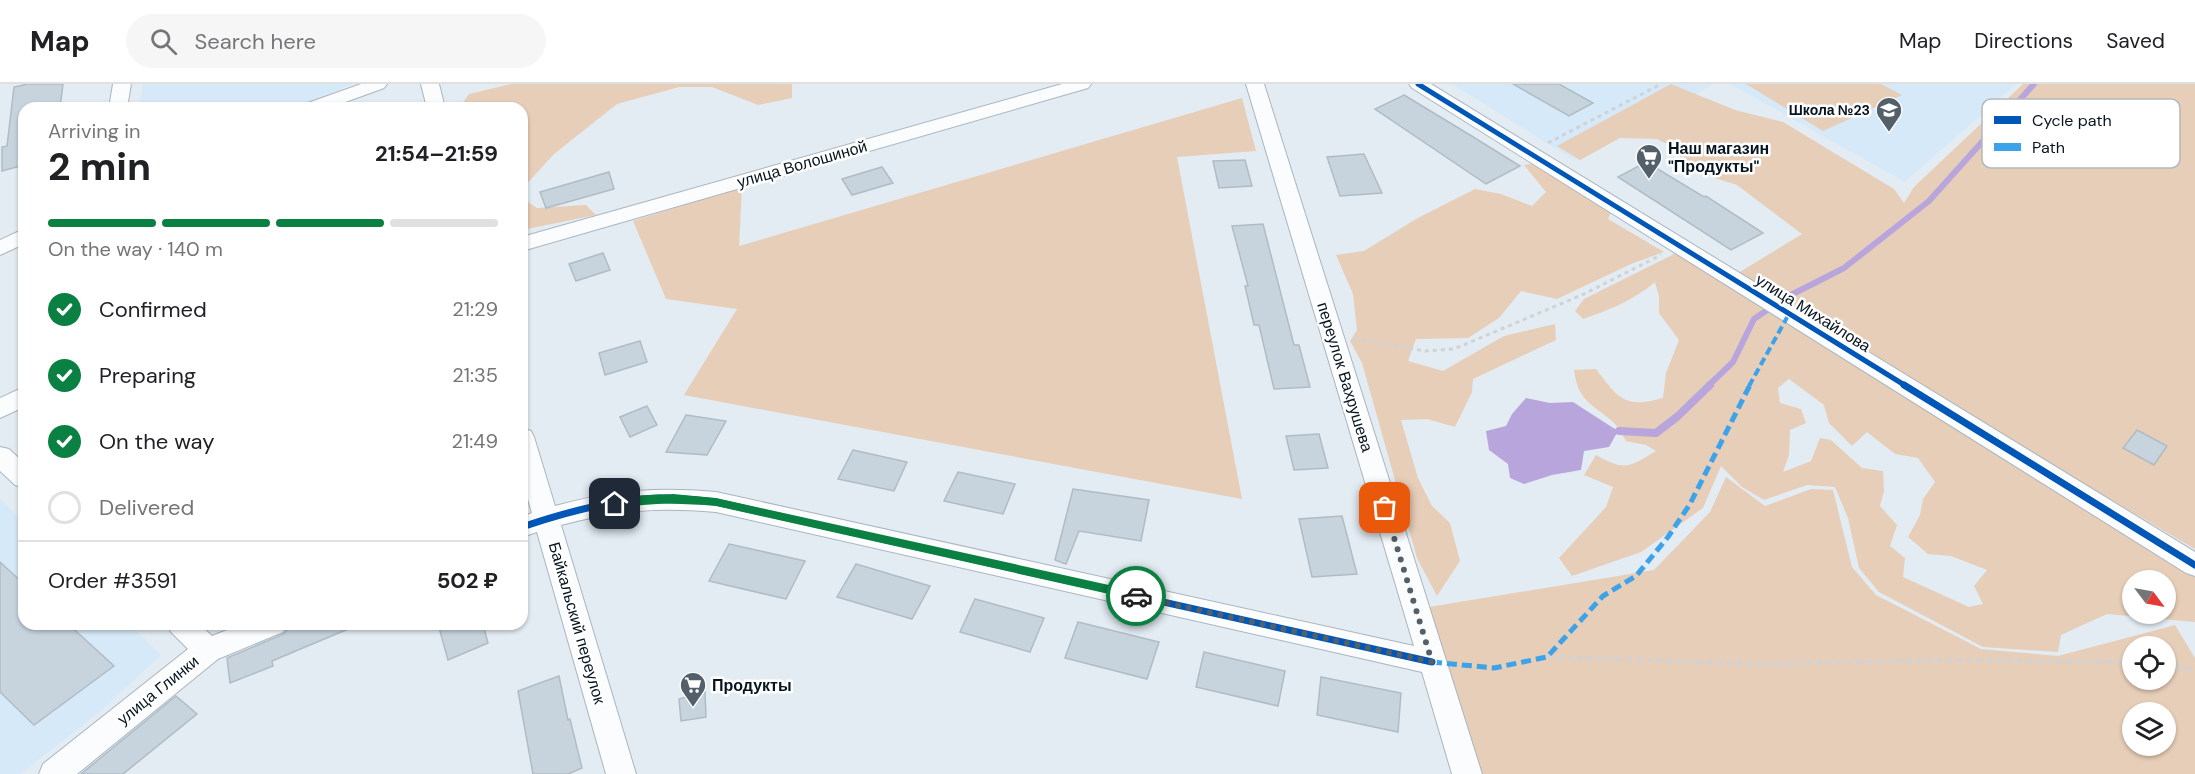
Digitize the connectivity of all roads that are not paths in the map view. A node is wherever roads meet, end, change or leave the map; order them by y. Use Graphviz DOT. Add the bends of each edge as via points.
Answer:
graph roads {
  1 [pos="122,84"];
  2 [pos="378,84"];
  3 [pos="430,84"];
  4 [pos="1255,84"];
  5 [pos="1418,84"];
  6 [pos="1075,85"];
  7 [pos="119,102"];
  8 [pos="328,102"];
  9 [pos="434,102"];
  10 [pos="18,239"];
  11 [pos="528,242"];
  12 [pos="0,248"];
  13 [pos="18,399"];
  14 [pos="0,409"];
  15 [pos="0,456"];
  16 [pos="18,472"];
  17 [pos="528,480"];
  18 [pos="534,523"];
  19 [pos="2195,565"];
  20 [pos="187,630"];
  21 [pos="258,630"];
  22 [pos="208,650"];
  23 [pos="1432,662"];
  24 [pos="54,774"];
  25 [pos="621,774"];
  26 [pos="1467,774"];
  1 -- 7 [label="street"];
  2 -- 8 [label="street"];
  3 -- 9 [label="street"];
  4 -- 23 [label="street, переулок Вахрушева"];
  5 -- 19 [label="street, улица Михайлова"];
  6 -- 11 [label="street, улица Волошиной"];
  10 -- 12 [label="street"];
  13 -- 14 [label="street"];
  15 -- 16 [label="street"];
  17 -- 18 [label="street, Байкальский переулок"];
  18 -- 23 [label="street" via="638,500 716,502"];
  18 -- 25 [label="street, Байкальский переулок"];
  20 -- 22 [label="street"];
  21 -- 22 [label="street, улица Глинки"];
  22 -- 24 [label="street, улица Глинки"];
  23 -- 26 [label="street, переулок Вахрушева"];
}
